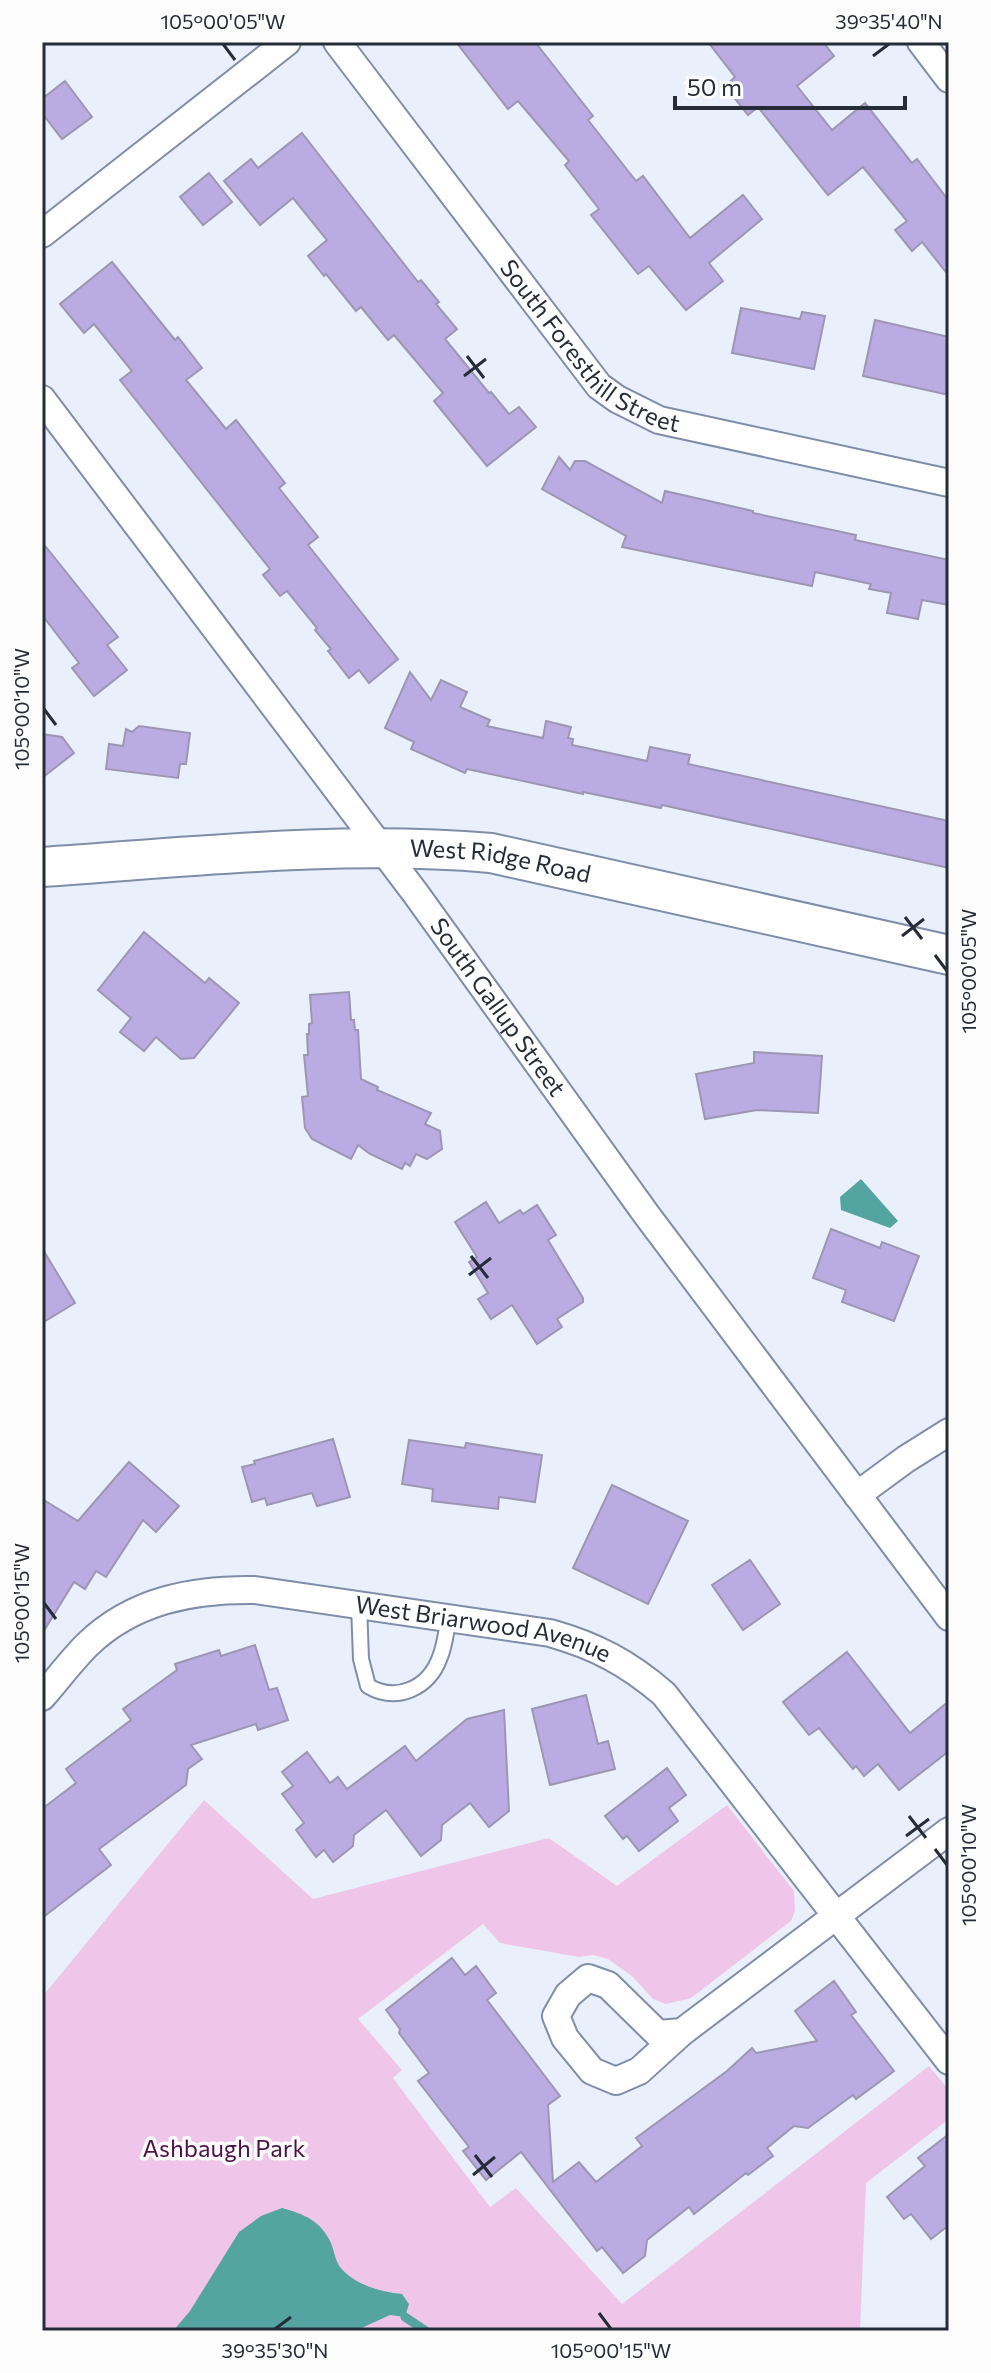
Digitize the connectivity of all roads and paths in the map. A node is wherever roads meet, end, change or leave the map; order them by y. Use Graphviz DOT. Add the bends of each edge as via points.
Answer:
graph roads {
  1 [pos="287,42"];
  2 [pos="337,42"];
  3 [pos="921,42"];
  4 [pos="949,79"];
  5 [pos="42,234"];
  6 [pos="42,399"];
  7 [pos="949,483"];
  8 [pos="380,847"];
  9 [pos="42,867"];
  10 [pos="949,955"];
  11 [pos="949,1432"];
  12 [pos="857,1495"];
  13 [pos="359,1605"];
  14 [pos="949,1617"];
  15 [pos="449,1618"];
  16 [pos="42,1697"];
  17 [pos="949,1831"];
  18 [pos="837,1918"];
  19 [pos="682,2032"];
  20 [pos="949,2061"];
  1 -- 5 [label="street"];
  2 -- 7 [label="street, South Foresthill Street" via="599,386 617,399 659,420"];
  3 -- 4 [label="street"];
  6 -- 8 [label="street, South Gallup Street"];
  8 -- 9 [label="street, West Ridge Road"];
  8 -- 10 [label="street, West Ridge Road" via="491,853"];
  8 -- 12 [label="street, South Gallup Street"];
  11 -- 12 [label="street"];
  12 -- 14 [label="street, South Gallup Street"];
  13 -- 15 [label="street, West Briarwood Avenue"];
  13 -- 15 [label="lane" via="361,1659 368,1686 380,1693 403,1694 422,1684 440,1659"];
  13 -- 16 [label="street, West Briarwood Avenue" via="255,1590 215,1590 155,1603 88,1643"];
  15 -- 18 [label="street, West Briarwood Avenue" via="574,1640 616,1657 642,1675 664,1694"];
  17 -- 18 [label="street"];
  18 -- 19 [label="street"];
  18 -- 20 [label="street, West Briarwood Avenue"];
  19 -- 19 [label="street" via="639,2071 616,2081 592,2071 565,2038 556,2016 568,1995 588,1978 608,1985 658,2034"];
}
